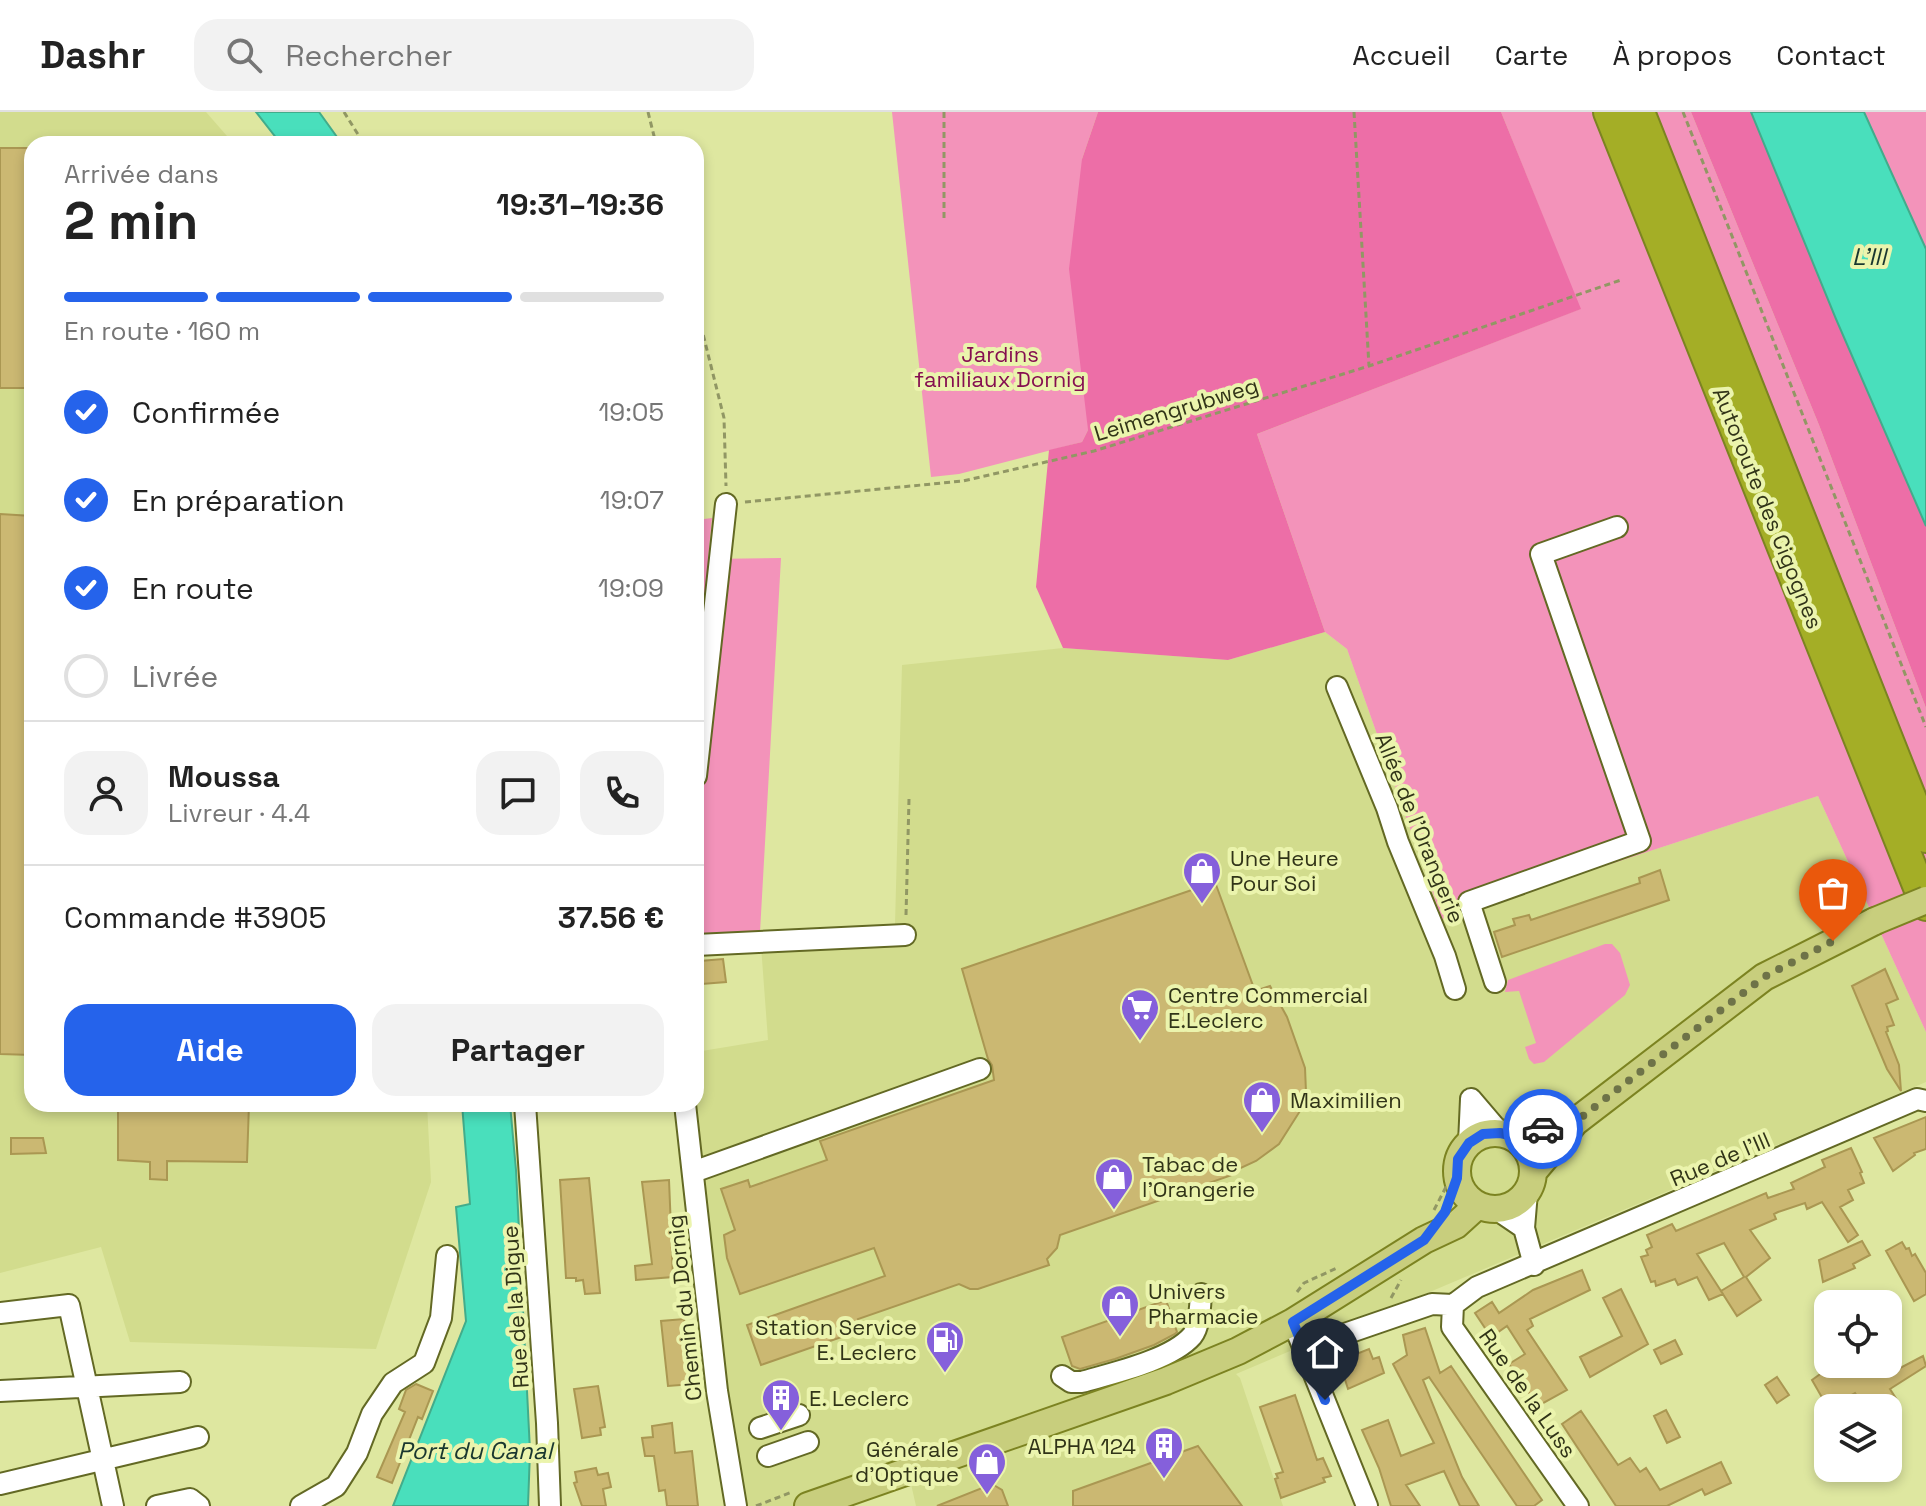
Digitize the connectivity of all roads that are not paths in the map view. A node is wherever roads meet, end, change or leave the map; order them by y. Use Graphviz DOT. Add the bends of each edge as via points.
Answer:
graph roads {
  1 [pos="1609,112"];
  2 [pos="1639,112"];
  3 [pos="726,504"];
  4 [pos="1617,527"];
  5 [pos="1337,687"];
  6 [pos="704,703"];
  7 [pos="1926,837"];
  8 [pos="1926,902"];
  9 [pos="905,935"];
  10 [pos="704,945"];
  11 [pos="1495,982"];
  12 [pos="1455,989"];
  13 [pos="980,1069"];
  14 [pos="1926,1101"];
  15 [pos="526,1112"];
  16 [pos="686,1112"];
  17 [pos="1575,1122"];
  18 [pos="1505,1134"];
  19 [pos="1469,1143"];
  20 [pos="693,1172"];
  21 [pos="1457,1178"];
  22 [pos="1530,1182"];
  23 [pos="1487,1207"];
  24 [pos="1524,1228"];
  25 [pos="1424,1240"];
  26 [pos="447,1256"];
  27 [pos="1534,1265"];
  28 [pos="1201,1294"];
  29 [pos="1453,1305"];
  30 [pos="0,1313"];
  31 [pos="1293,1322"];
  32 [pos="1304,1348"];
  33 [pos="1062,1376"];
  34 [pos="180,1382"];
  35 [pos="87,1386"];
  36 [pos="0,1391"];
  37 [pos="802,1423"];
  38 [pos="762,1436"];
  39 [pos="198,1437"];
  40 [pos="103,1460"];
  41 [pos="0,1484"];
  42 [pos="818,1504"];
  43 [pos="113,1506"];
  44 [pos="157,1506"];
  45 [pos="199,1506"];
  46 [pos="301,1506"];
  47 [pos="550,1506"];
  48 [pos="736,1506"];
  49 [pos="1367,1506"];
  50 [pos="1578,1506"];
  1 -- 8 [label="highway, Autoroute des Cigognes"];
  2 -- 7 [label="highway, Autoroute des Cigognes"];
  3 -- 6 [label="street"];
  4 -- 11 [label="street" via="1541,554 1640,841 1469,902"];
  5 -- 12 [label="street, Allée de l'Orangerie"];
  8 -- 17 [label="main road, bridge" via="1875,921 1764,977"];
  9 -- 10 [label="street"];
  13 -- 20 [label="street"];
  14 -- 27 [label="street, Rue de l'Ill" via="1917,1099"];
  15 -- 47 [label="street, Rue de la Digue"];
  16 -- 20 [label="street, Chemin du Dornig"];
  17 -- 18 [label="main road"];
  17 -- 22 [label="main road"];
  18 -- 19 [label="main road" via="1483,1134"];
  18 -- 19 [label="street" via="1471,1099"];
  18 -- 22 [label="main road" via="1527,1150"];
  19 -- 21 [label="main road" via="1458,1159"];
  20 -- 48 [label="street, Chemin du Dornig" via="717,1391"];
  21 -- 23 [label="main road" via="1464,1194"];
  21 -- 25 [label="main road" via="1445,1212"];
  22 -- 23 [label="main road" via="1513,1204"];
  22 -- 24 [label="street"];
  23 -- 24 [label="street"];
  23 -- 25 [label="main road"];
  24 -- 27 [label="street"];
  25 -- 31 [label="main road"];
  26 -- 46 [label="street" via="441,1318 424,1363 393,1383 336,1486"];
  27 -- 29 [label="street, Rue de l'Ill" via="1477,1287"];
  28 -- 33 [label="street" via="1195,1329 1173,1351 1082,1382"];
  29 -- 32 [label="street" via="1432,1304"];
  29 -- 50 [label="street, Rue de la Luss" via="1452,1327"];
  30 -- 35 [label="street" via="69,1305"];
  31 -- 32 [label="street"];
  31 -- 42 [label="main road" via="1166,1381"];
  32 -- 49 [label="street"];
  34 -- 35 [label="street"];
  35 -- 36 [label="street"];
  35 -- 40 [label="street"];
  37 -- 38 [label="street"];
  39 -- 40 [label="street"];
  40 -- 41 [label="street"];
  40 -- 43 [label="street"];
  44 -- 45 [label="street" via="190,1499"];
}
